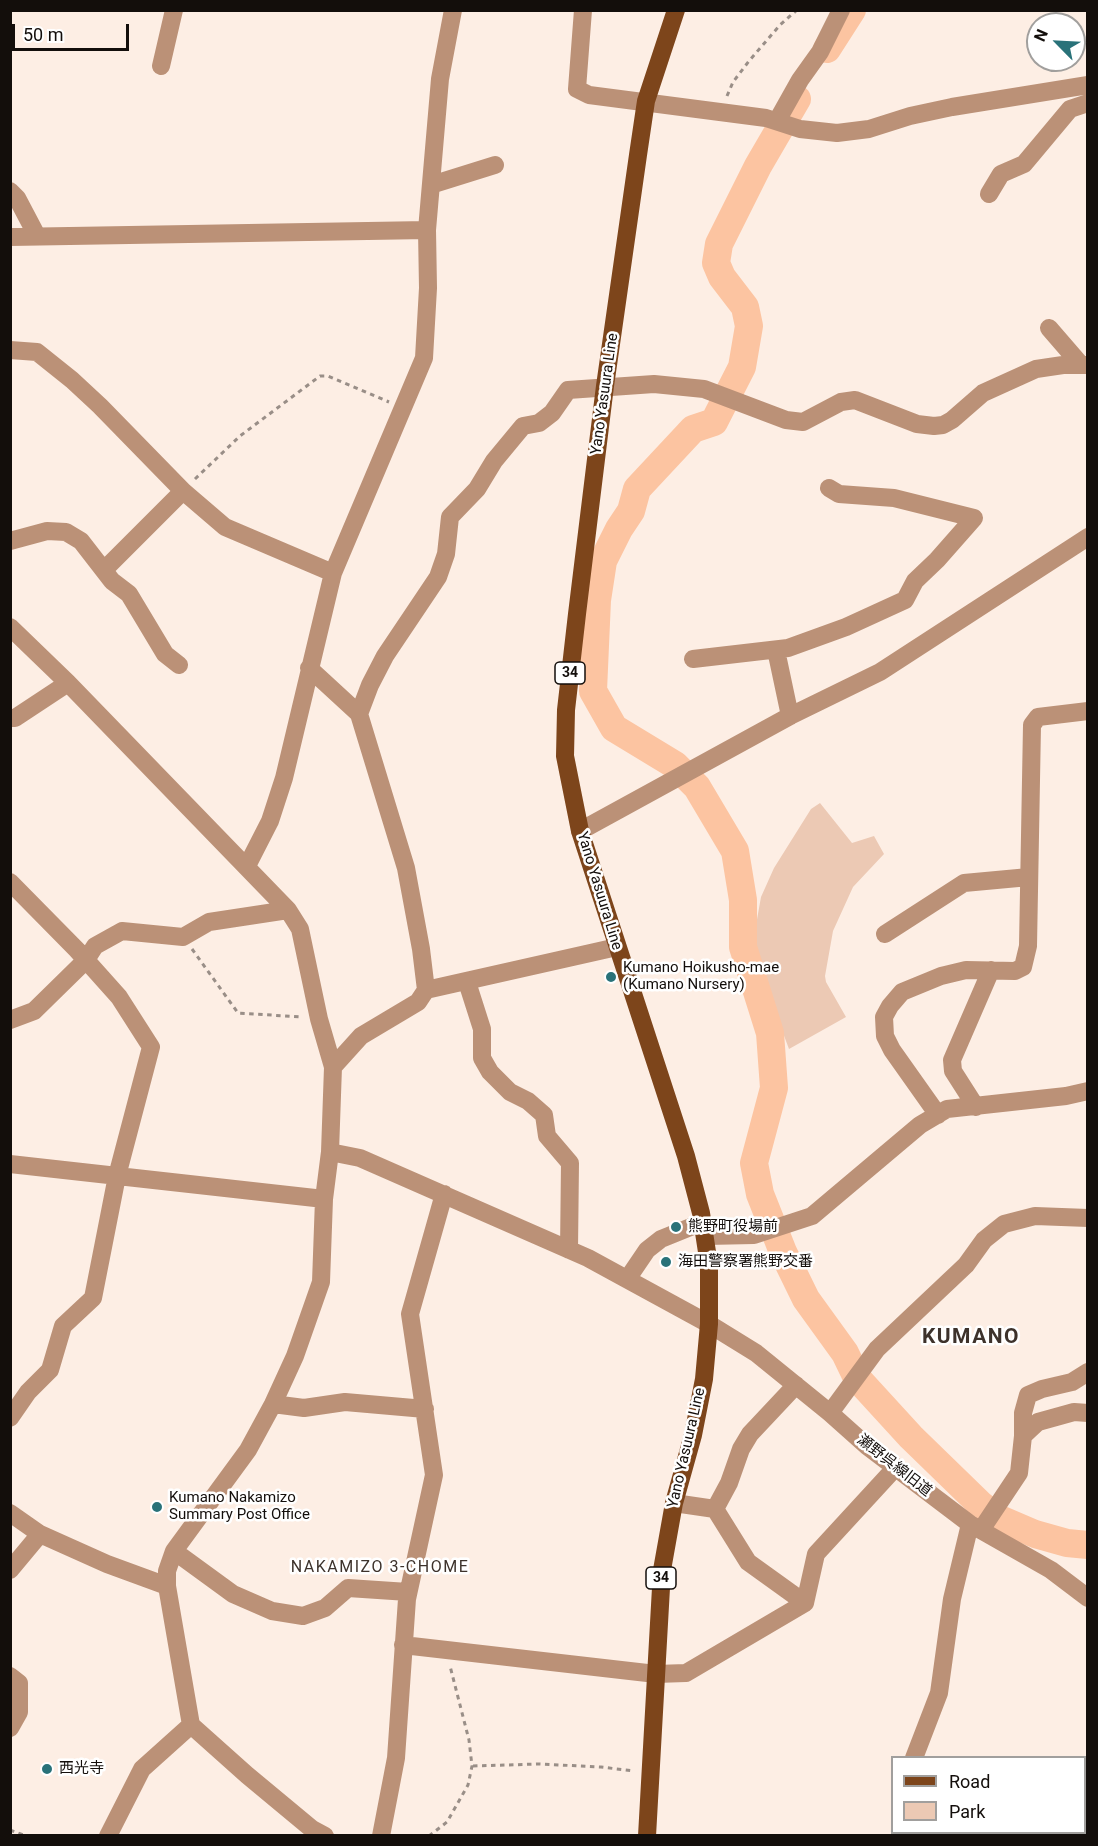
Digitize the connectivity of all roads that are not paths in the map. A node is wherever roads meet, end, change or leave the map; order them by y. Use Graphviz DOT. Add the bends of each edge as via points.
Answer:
graph roads {
  1 [pos="174,10"];
  2 [pos="453,10"];
  3 [pos="582,10"];
  4 [pos="676,10"];
  5 [pos="841,10"];
  6 [pos="161,66"];
  7 [pos="1088,85"];
  8 [pos="646,101"];
  9 [pos="1088,103"];
  10 [pos="777,121"];
  11 [pos="495,165"];
  12 [pos="430,185"];
  13 [pos="10,191"];
  14 [pos="989,194"];
  15 [pos="426,231"];
  16 [pos="37,236"];
  17 [pos="10,237"];
  18 [pos="1048,328"];
  19 [pos="10,350"];
  20 [pos="1084,365"];
  21 [pos="605,386"];
  22 [pos="829,489"];
  23 [pos="183,491"];
  24 [pos="1088,537"];
  25 [pos="10,541"];
  26 [pos="104,570"];
  27 [pos="333,573"];
  28 [pos="10,627"];
  29 [pos="776,650"];
  30 [pos="693,660"];
  31 [pos="178,665"];
  32 [pos="309,668"];
  33 [pos="68,683"];
  34 [pos="1088,711"];
  35 [pos="359,714"];
  36 [pos="790,716"];
  37 [pos="10,718"];
  38 [pos="580,831"];
  39 [pos="247,866"];
  40 [pos="1029,877"];
  41 [pos="10,882"];
  42 [pos="288,910"];
  43 [pos="885,934"];
  44 [pos="617,947"];
  45 [pos="86,960"];
  46 [pos="990,970"];
  47 [pos="467,982"];
  48 [pos="426,990"];
  49 [pos="10,1020"];
  50 [pos="333,1067"];
  51 [pos="1088,1091"];
  52 [pos="976,1107"];
  53 [pos="938,1115"];
  54 [pos="330,1152"];
  55 [pos="10,1164"];
  56 [pos="117,1176"];
  57 [pos="444,1194"];
  58 [pos="324,1199"];
  59 [pos="1088,1218"];
  60 [pos="704,1229"];
  61 [pos="570,1250"];
  62 [pos="628,1278"];
  63 [pos="708,1324"];
  64 [pos="1088,1372"];
  65 [pos="796,1385"];
  66 [pos="273,1404"];
  67 [pos="425,1409"];
  68 [pos="830,1413"];
  69 [pos="1088,1413"];
  70 [pos="10,1418"];
  71 [pos="1023,1436"];
  72 [pos="896,1467"];
  73 [pos="674,1503"];
  74 [pos="715,1509"];
  75 [pos="10,1513"];
  76 [pos="984,1521"];
  77 [pos="40,1534"];
  78 [pos="174,1551"];
  79 [pos="10,1570"];
  80 [pos="167,1586"];
  81 [pos="408,1592"];
  82 [pos="1088,1598"];
  83 [pos="805,1602"];
  84 [pos="404,1645"];
  85 [pos="656,1674"];
  86 [pos="10,1676"];
  87 [pos="191,1725"];
  88 [pos="10,1728"];
  89 [pos="915,1756"];
  90 [pos="108,1836"];
  91 [pos="325,1836"];
  92 [pos="381,1836"];
  93 [pos="647,1836"];
  1 -- 6 [label="street"];
  2 -- 12 [label="street" via="440,79"];
  3 -- 8 [label="street" via="577,89"];
  4 -- 8 [label="main road, Yano Yasuura Line / 34"];
  5 -- 10 [label="street"];
  7 -- 10 [label="street" via="952,107 869,129 837,133 800,129"];
  8 -- 10 [label="street"];
  8 -- 21 [label="main road, Yano Yasuura Line / 34"];
  9 -- 14 [label="street" via="1070,109 1024,164 1001,174"];
  11 -- 12 [label="street"];
  12 -- 15 [label="street"];
  13 -- 16 [label="street"];
  15 -- 16 [label="street"];
  15 -- 27 [label="street" via="424,358"];
  16 -- 17 [label="street"];
  18 -- 20 [label="street"];
  19 -- 23 [label="street" via="37,352 72,380"];
  20 -- 21 [label="street" via="1036,369 983,393 952,420 934,426 917,424 855,400 841,402 803,422 786,420 704,389 654,384"];
  21 -- 35 [label="street" via="568,390 552,413 539,423 523,426 477,489 450,517 446,554 438,577 385,656"];
  21 -- 38 [label="main road, Yano Yasuura Line / 34" via="566,710 565,756"];
  22 -- 29 [label="street" via="839,494 894,498 974,518 915,581 904,600 846,627"];
  23 -- 26 [label="street"];
  23 -- 27 [label="street" via="225,527"];
  24 -- 36 [label="street" via="880,672"];
  25 -- 26 [label="street" via="47,531 66,532 81,541"];
  26 -- 31 [label="street" via="129,594 165,654"];
  27 -- 32 [label="street"];
  28 -- 33 [label="street"];
  29 -- 30 [label="street"];
  29 -- 36 [label="street"];
  32 -- 35 [label="street"];
  32 -- 39 [label="street" via="284,778 270,821"];
  33 -- 37 [label="street"];
  33 -- 39 [label="street"];
  34 -- 40 [label="street" via="1038,717 1032,725"];
  35 -- 48 [label="street" via="406,868"];
  36 -- 38 [label="street"];
  38 -- 44 [label="main road, Yano Yasuura Line / 34"];
  39 -- 42 [label="street"];
  40 -- 43 [label="street" via="963,883"];
  40 -- 46 [label="street" via="1028,946 1023,967 1015,971"];
  41 -- 45 [label="street"];
  42 -- 45 [label="street" via="209,922 183,938 122,931 95,946"];
  42 -- 50 [label="street" via="300,929"];
  44 -- 47 [label="street"];
  44 -- 60 [label="main road, Yano Yasuura Line / 34" via="686,1156"];
  45 -- 49 [label="street" via="34,1011"];
  45 -- 56 [label="street" via="118,997 151,1047"];
  46 -- 52 [label="street" via="952,1060 953,1071"];
  46 -- 53 [label="street" via="941,976 902,992 884,1017 885,1036 892,1050"];
  47 -- 48 [label="street"];
  47 -- 61 [label="street" via="482,1029 482,1058 510,1092 544,1115 547,1136 570,1163"];
  48 -- 50 [label="street" via="418,1002 361,1036"];
  50 -- 54 [label="street"];
  51 -- 52 [label="street"];
  52 -- 53 [label="street" via="947,1109"];
  53 -- 60 [label="street" via="920,1125 812,1216 754,1235"];
  54 -- 57 [label="street, 瀬野呉線旧道" via="360,1158"];
  54 -- 58 [label="street"];
  55 -- 56 [label="street"];
  56 -- 58 [label="street"];
  56 -- 70 [label="street" via="93,1298 63,1326 50,1370"];
  57 -- 61 [label="street, 瀬野呉線旧道"];
  57 -- 67 [label="street" via="411,1314"];
  58 -- 66 [label="street" via="321,1282"];
  59 -- 68 [label="street" via="1035,1216 1004,1224 877,1349"];
  60 -- 62 [label="street" via="661,1239 647,1250"];
  60 -- 63 [label="main road, Yano Yasuura Line / 34" via="709,1265"];
  61 -- 62 [label="street, 瀬野呉線旧道"];
  62 -- 63 [label="street, 瀬野呉線旧道"];
  63 -- 65 [label="street, 瀬野呉線旧道" via="756,1353"];
  63 -- 73 [label="main road, Yano Yasuura Line / 34" via="704,1379"];
  64 -- 71 [label="street" via="1072,1383 1028,1395"];
  65 -- 68 [label="street, 瀬野呉線旧道"];
  65 -- 74 [label="street" via="750,1434"];
  66 -- 67 [label="street" via="304,1408 345,1402"];
  66 -- 78 [label="street" via="248,1450"];
  67 -- 81 [label="street" via="434,1475"];
  68 -- 72 [label="street, 瀬野呉線旧道"];
  69 -- 71 [label="street" via="1074,1412 1038,1422"];
  71 -- 76 [label="street" via="1020,1473"];
  72 -- 76 [label="street, 瀬野呉線旧道"];
  72 -- 83 [label="street" via="816,1554"];
  73 -- 74 [label="street"];
  73 -- 85 [label="main road, Yano Yasuura Line / 34" via="662,1570"];
  74 -- 83 [label="street" via="748,1562"];
  75 -- 77 [label="street"];
  76 -- 82 [label="street, 瀬野呉線旧道"];
  76 -- 89 [label="street" via="952,1599 939,1693"];
  77 -- 79 [label="street"];
  77 -- 80 [label="street"];
  78 -- 80 [label="street"];
  78 -- 81 [label="street" via="233,1594 272,1611 303,1616 325,1608 348,1588"];
  80 -- 87 [label="street"];
  81 -- 84 [label="street"];
  83 -- 85 [label="street" via="686,1673"];
  84 -- 85 [label="street"];
  84 -- 92 [label="street" via="396,1758"];
  85 -- 93 [label="main road, Yano Yasuura Line / 34"];
  86 -- 88 [label="street" via="19,1683 19,1712"];
  87 -- 90 [label="street" via="142,1769"];
  87 -- 91 [label="street" via="296,1816"];
}
